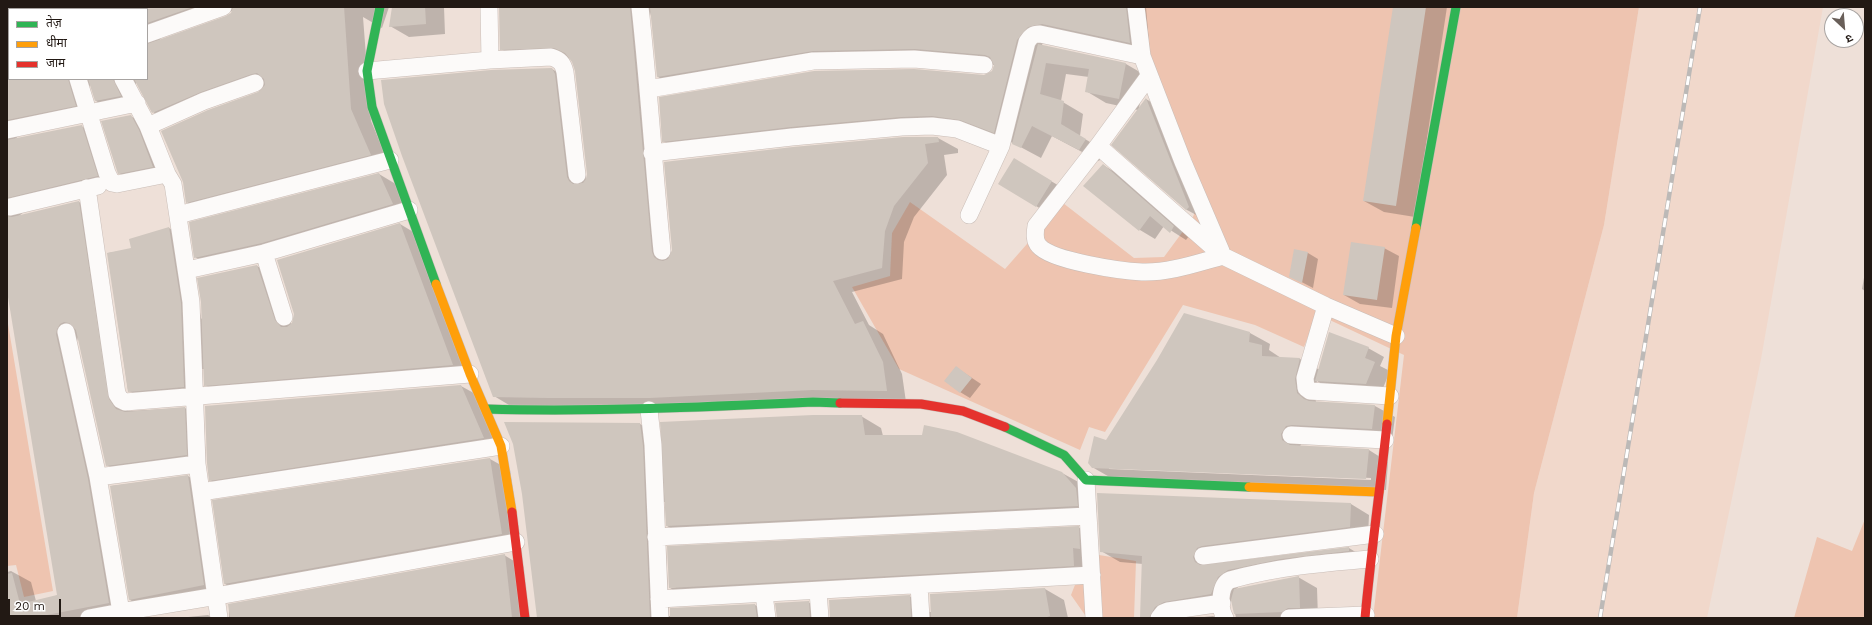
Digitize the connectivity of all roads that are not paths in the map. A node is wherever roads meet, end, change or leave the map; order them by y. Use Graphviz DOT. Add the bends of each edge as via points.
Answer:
graph roads {
  1 [pos="223,7"];
  2 [pos="380,7"];
  3 [pos="489,7"];
  4 [pos="640,7"];
  5 [pos="1136,7"];
  6 [pos="1456,7"];
  7 [pos="148,34"];
  8 [pos="1142,56"];
  9 [pos="490,60"];
  10 [pos="984,65"];
  11 [pos="367,71"];
  12 [pos="1149,76"];
  13 [pos="78,80"];
  14 [pos="125,80"];
  15 [pos="255,83"];
  16 [pos="649,89"];
  17 [pos="137,103"];
  18 [pos="88,112"];
  19 [pos="148,126"];
  20 [pos="7,130"];
  21 [pos="1001,146"];
  22 [pos="1098,146"];
  23 [pos="652,154"];
  24 [pos="390,160"];
  25 [pos="166,174"];
  26 [pos="578,175"];
  27 [pos="112,183"];
  28 [pos="87,188"];
  29 [pos="10,207"];
  30 [pos="409,210"];
  31 [pos="178,215"];
  32 [pos="969,216"];
  33 [pos="662,251"];
  34 [pos="264,253"];
  35 [pos="1223,256"];
  36 [pos="187,270"];
  37 [pos="1326,306"];
  38 [pos="284,317"];
  39 [pos="66,332"];
  40 [pos="1396,336"];
  41 [pos="470,374"];
  42 [pos="194,396"];
  43 [pos="1390,396"];
  44 [pos="486,409"];
  45 [pos="649,410"];
  46 [pos="1292,435"];
  47 [pos="1385,440"];
  48 [pos="501,446"];
  49 [pos="197,464"];
  50 [pos="98,477"];
  51 [pos="1086,480"];
  52 [pos="201,492"];
  53 [pos="1379,492"];
  54 [pos="1088,516"];
  55 [pos="1375,534"];
  56 [pos="656,536"];
  57 [pos="516,542"];
  58 [pos="1203,556"];
  59 [pos="1370,559"];
  60 [pos="1092,575"];
  61 [pos="919,585"];
  62 [pos="818,591"];
  63 [pos="764,594"];
  64 [pos="217,596"];
  65 [pos="659,599"];
  66 [pos="1223,611"];
  67 [pos="122,615"];
  68 [pos="1366,616"];
  69 [pos="89,618"];
  70 [pos="219,618"];
  71 [pos="525,618"];
  72 [pos="660,618"];
  73 [pos="767,618"];
  74 [pos="820,618"];
  75 [pos="921,618"];
  76 [pos="1094,618"];
  77 [pos="1159,618"];
  78 [pos="1289,618"];
  1 -- 7 [label="street"];
  2 -- 11 [label="street"];
  3 -- 9 [label="street"];
  4 -- 16 [label="street"];
  5 -- 8 [label="street"];
  6 -- 40 [label="street"];
  8 -- 12 [label="street"];
  8 -- 21 [label="street" via="1040,34 1030,36"];
  9 -- 11 [label="street"];
  9 -- 26 [label="street" via="551,57 563,64"];
  10 -- 16 [label="street" via="914,59 813,61"];
  11 -- 24 [label="street" via="372,106"];
  12 -- 22 [label="street"];
  12 -- 35 [label="street"];
  13 -- 18 [label="street"];
  14 -- 17 [label="street"];
  15 -- 19 [label="street" via="204,101"];
  16 -- 23 [label="street"];
  17 -- 18 [label="street"];
  17 -- 19 [label="street"];
  18 -- 20 [label="street"];
  18 -- 27 [label="street" via="106,173"];
  19 -- 25 [label="street"];
  21 -- 23 [label="street" via="957,129 932,126 792,137"];
  21 -- 32 [label="street"];
  22 -- 35 [label="street"];
  22 -- 35 [label="street" via="1036,226 1034,235 1039,246 1068,261 1142,272 1178,268"];
  23 -- 33 [label="street"];
  24 -- 30 [label="street"];
  24 -- 31 [label="street"];
  25 -- 27 [label="street"];
  25 -- 31 [label="street" via="173,184"];
  27 -- 28 [label="street"];
  28 -- 29 [label="street"];
  28 -- 42 [label="street" via="117,394 121,400 130,403"];
  30 -- 34 [label="street"];
  30 -- 41 [label="street"];
  31 -- 36 [label="street"];
  34 -- 36 [label="street"];
  34 -- 38 [label="street"];
  35 -- 37 [label="street"];
  36 -- 42 [label="street" via="193,329"];
  37 -- 40 [label="street"];
  37 -- 43 [label="street" via="1305,378 1306,388 1310,391"];
  39 -- 50 [label="street"];
  40 -- 43 [label="street"];
  41 -- 42 [label="street"];
  41 -- 44 [label="street"];
  42 -- 49 [label="street"];
  43 -- 47 [label="street"];
  44 -- 45 [label="street"];
  44 -- 48 [label="street"];
  45 -- 51 [label="street" via="813,402 942,406 1012,430 1064,455"];
  45 -- 56 [label="street" via="653,445"];
  46 -- 47 [label="street"];
  47 -- 53 [label="street"];
  48 -- 52 [label="street"];
  48 -- 57 [label="street"];
  49 -- 50 [label="street"];
  49 -- 52 [label="street"];
  50 -- 67 [label="street"];
  51 -- 53 [label="street"];
  51 -- 54 [label="street"];
  52 -- 64 [label="street"];
  53 -- 55 [label="street"];
  54 -- 56 [label="street"];
  54 -- 60 [label="street"];
  55 -- 58 [label="street"];
  55 -- 59 [label="street"];
  56 -- 65 [label="street"];
  57 -- 64 [label="street"];
  57 -- 71 [label="street"];
  59 -- 66 [label="street" via="1298,565 1230,580 1224,585"];
  59 -- 68 [label="street"];
  60 -- 61 [label="street"];
  60 -- 76 [label="street"];
  61 -- 62 [label="street"];
  61 -- 75 [label="street"];
  62 -- 63 [label="street"];
  62 -- 74 [label="street"];
  63 -- 65 [label="street"];
  63 -- 73 [label="street"];
  64 -- 67 [label="street"];
  64 -- 70 [label="street"];
  65 -- 72 [label="street"];
  66 -- 77 [label="street" via="1168,611"];
  67 -- 69 [label="street"];
  68 -- 78 [label="street"];
}
